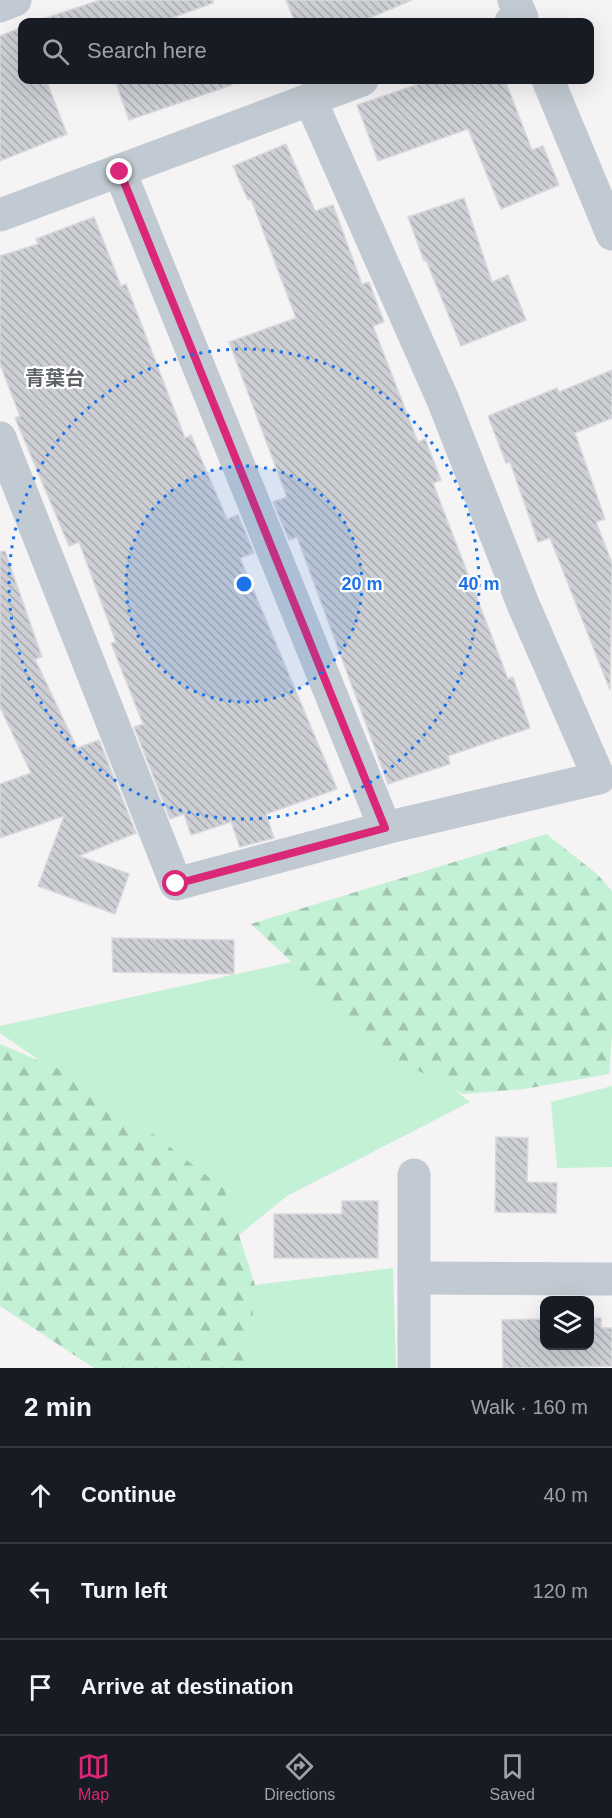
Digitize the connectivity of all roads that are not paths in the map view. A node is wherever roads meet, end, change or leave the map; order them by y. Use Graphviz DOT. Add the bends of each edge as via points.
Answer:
graph roads {
  1 [pos="15,0"];
  2 [pos="0,6"];
  3 [pos="351,84"];
  4 [pos="550,84"];
  5 [pos="310,99"];
  6 [pos="120,172"];
  7 [pos="0,214"];
  8 [pos="611,230"];
  9 [pos="0,438"];
  10 [pos="606,776"];
  11 [pos="385,828"];
  12 [pos="414,1175"];
  13 [pos="414,1278"];
  14 [pos="612,1279"];
  15 [pos="414,1368"];
  1 -- 2 [label="street"];
  3 -- 5 [label="street"];
  4 -- 8 [label="street"];
  5 -- 6 [label="street"];
  5 -- 10 [label="street" via="443,400 523,604"];
  6 -- 7 [label="street"];
  6 -- 11 [label="street"];
  9 -- 11 [label="street" via="176,884"];
  10 -- 11 [label="street"];
  12 -- 13 [label="street"];
  13 -- 14 [label="street"];
  13 -- 15 [label="street"];
}
